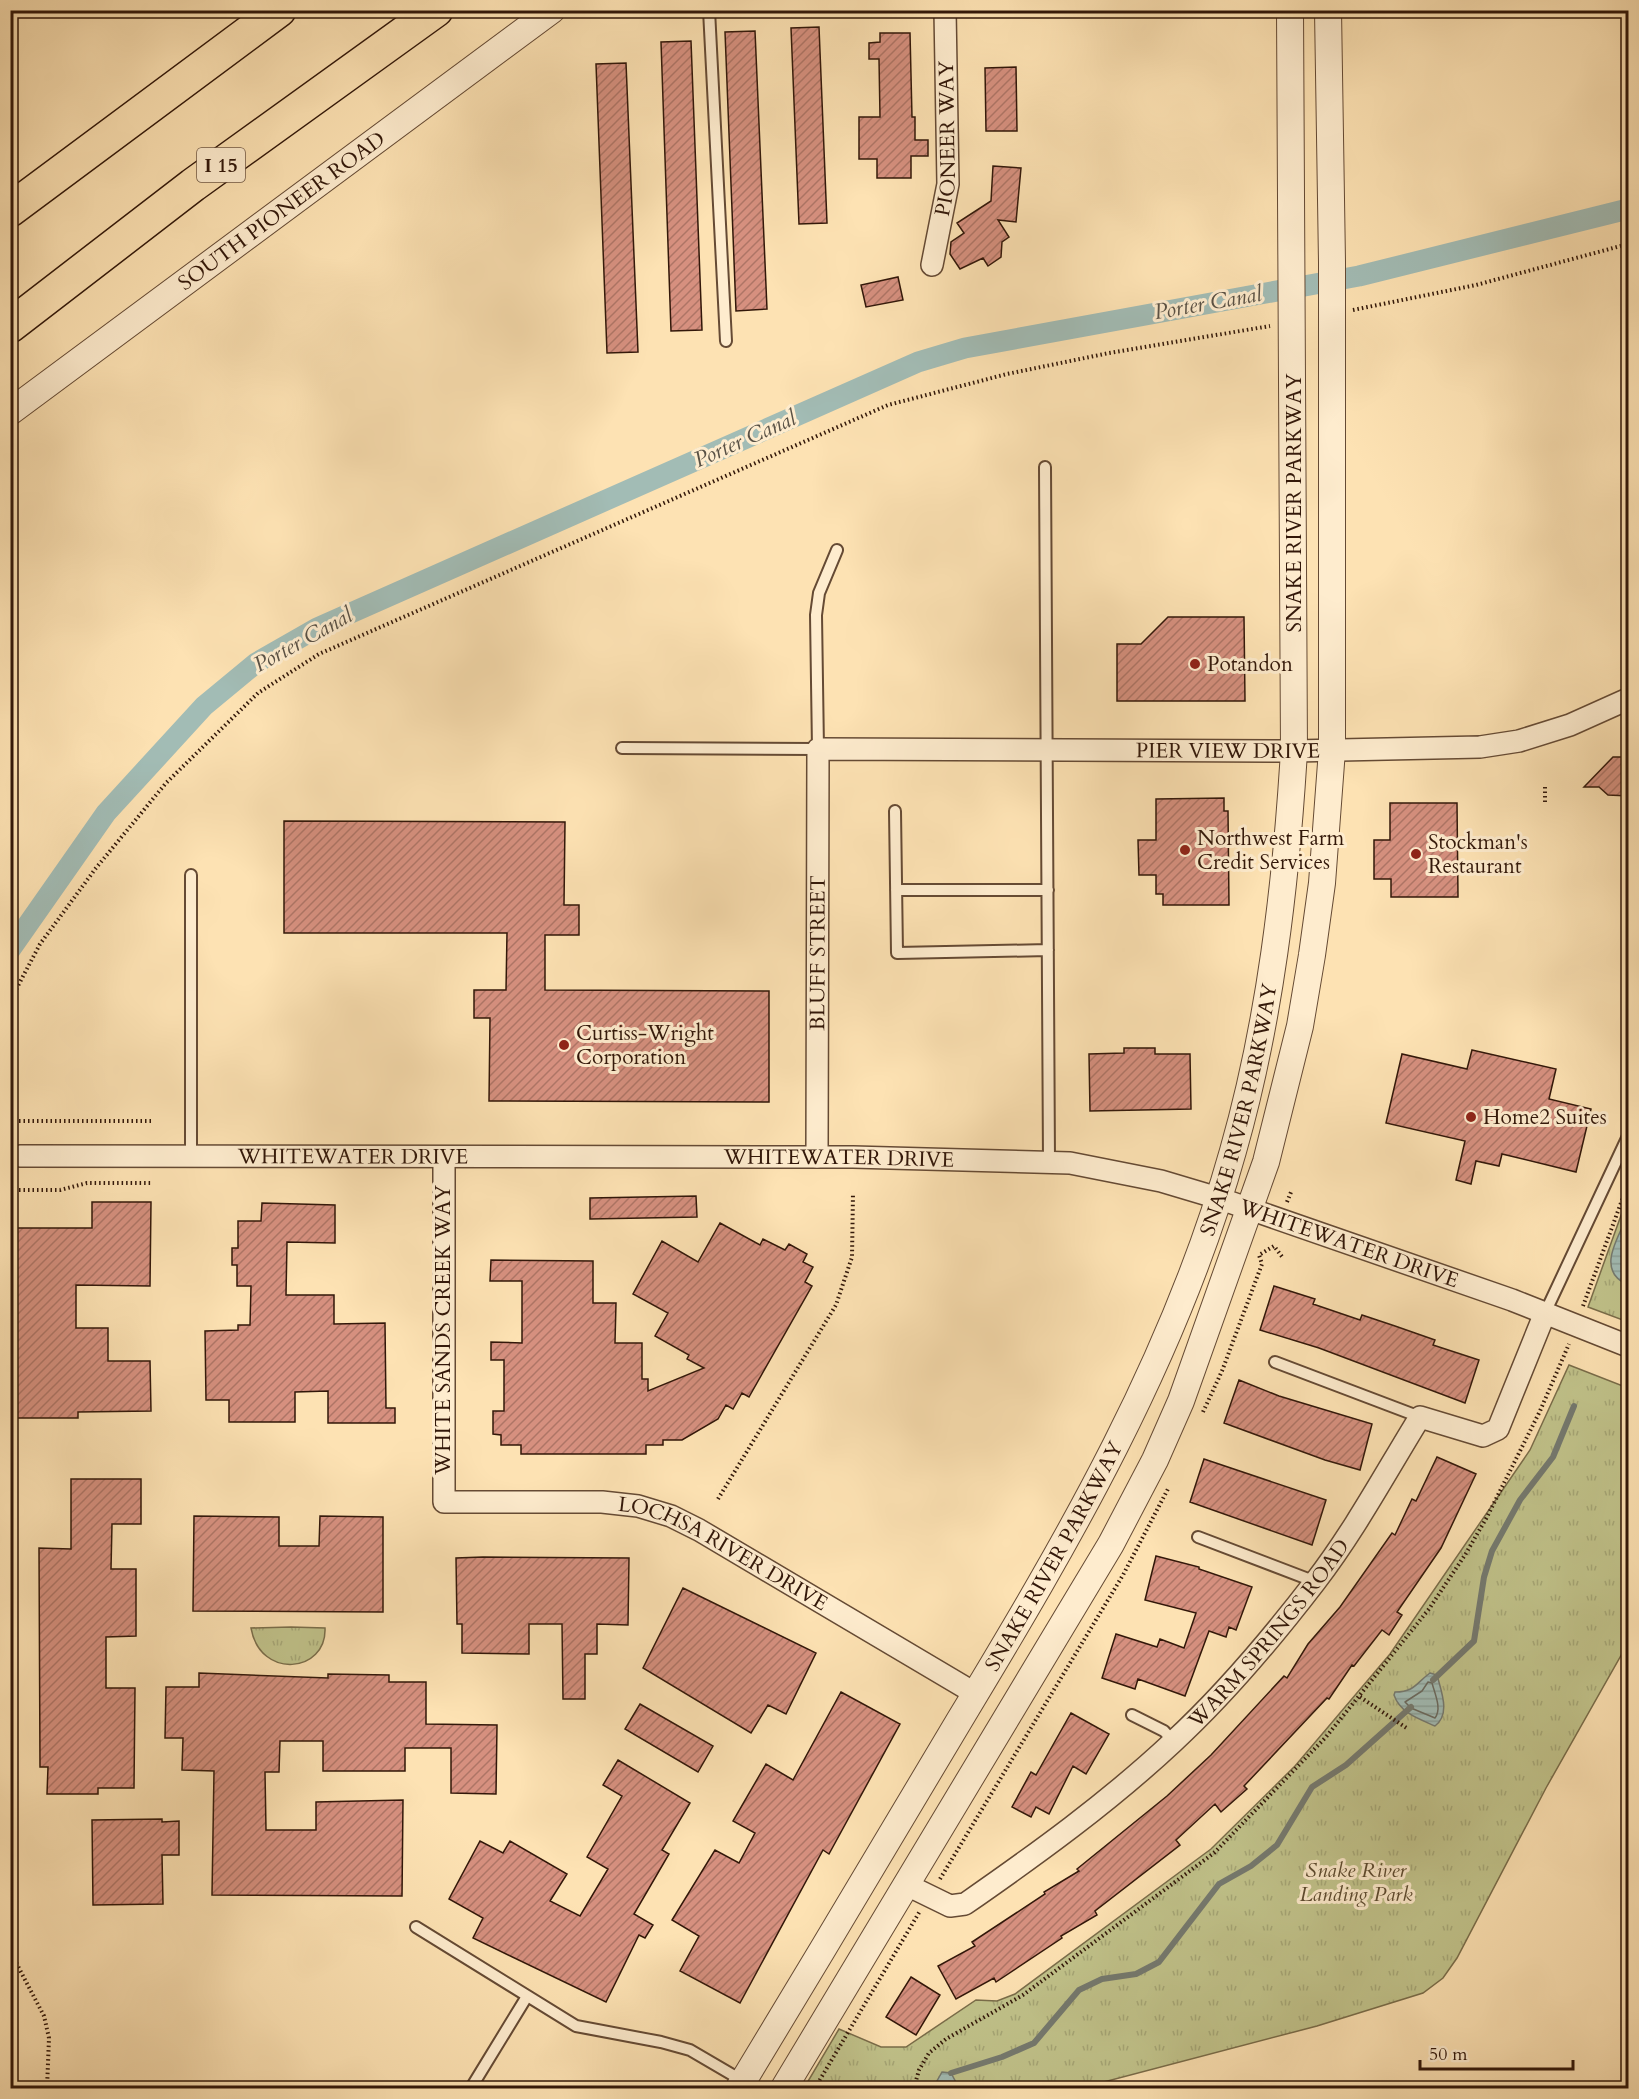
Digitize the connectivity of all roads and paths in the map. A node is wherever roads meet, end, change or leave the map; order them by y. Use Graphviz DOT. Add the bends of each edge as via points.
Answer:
graph roads {
  1 [pos="279,10"];
  2 [pos="436,10"];
  3 [pos="552,10"];
  4 [pos="709,10"];
  5 [pos="945,10"];
  6 [pos="1290,10"];
  7 [pos="1328,10"];
  8 [pos="1340,10"];
  9 [pos="1331,65"];
  10 [pos="10,210"];
  11 [pos="1629,244"];
  12 [pos="932,265"];
  13 [pos="1339,306"];
  14 [pos="1286,317"];
  15 [pos="10,326"];
  16 [pos="726,341"];
  17 [pos="10,412"];
  18 [pos="1045,467"];
  19 [pos="837,550"];
  20 [pos="1629,699"];
  21 [pos="622,748"];
  22 [pos="818,748"];
  23 [pos="1047,749"];
  24 [pos="1332,750"];
  25 [pos="1294,751"];
  26 [pos="1545,787"];
  27 [pos="1545,805"];
  28 [pos="895,811"];
  29 [pos="191,874"];
  30 [pos="896,890"];
  31 [pos="1048,890"];
  32 [pos="1048,950"];
  33 [pos="10,1001"];
  34 [pos="10,1121"];
  35 [pos="153,1121"];
  36 [pos="1629,1136"];
  37 [pos="20,1156"];
  38 [pos="191,1156"];
  39 [pos="444,1157"];
  40 [pos="817,1157"];
  41 [pos="1049,1161"];
  42 [pos="151,1183"];
  43 [pos="1629,1184"];
  44 [pos="10,1190"];
  45 [pos="853,1193"];
  46 [pos="1218,1198"];
  47 [pos="1249,1209"];
  48 [pos="1581,1309"];
  49 [pos="1545,1313"];
  50 [pos="1570,1339"];
  51 [pos="1629,1346"];
  52 [pos="1275,1362"];
  53 [pos="1420,1416"];
  54 [pos="718,1499"];
  55 [pos="444,1502"];
  56 [pos="1198,1537"];
  57 [pos="1316,1582"];
  58 [pos="976,1694"];
  59 [pos="1360,1697"];
  60 [pos="1132,1715"];
  61 [pos="1408,1729"];
  62 [pos="1174,1742"];
  63 [pos="907,1886"];
  64 [pos="416,1927"];
  65 [pos="10,1951"];
  66 [pos="526,1998"];
  67 [pos="10,2062"];
  68 [pos="746,2086"];
  69 [pos="11,2088"];
  70 [pos="47,2088"];
  71 [pos="471,2088"];
  72 [pos="784,2088"];
  73 [pos="914,2088"];
  1 -- 10 [label="highway"];
  2 -- 15 [label="highway, I 15" via="193,185"];
  3 -- 17 [label="street, SOUTH PIONEER ROAD"];
  4 -- 16 [label="lane"];
  5 -- 12 [label="street, PIONEER WAY" via="948,184"];
  6 -- 14 [label="street, SNAKE RIVER PARKWAY" via="1293,270"];
  7 -- 9 [label="street, SNAKE RIVER PARKWAY"];
  8 -- 9 [label="street"];
  9 -- 13 [label="street, SNAKE RIVER PARKWAY" via="1332,262"];
  11 -- 13 [label="path" via="1383,306"];
  13 -- 24 [label="street, SNAKE RIVER PARKWAY"];
  14 -- 25 [label="street, SNAKE RIVER PARKWAY"];
  14 -- 33 [label="path" via="1269,327 1109,352 888,405 319,654 258,693 166,783 40,944"];
  18 -- 23 [label="lane"];
  19 -- 22 [label="lane" via="819,593 816,615"];
  20 -- 24 [label="street, PIER VIEW DRIVE" via="1570,725 1519,741 1480,747"];
  21 -- 22 [label="lane"];
  22 -- 23 [label="street, PIER VIEW DRIVE"];
  22 -- 40 [label="street, BLUFF STREET"];
  23 -- 25 [label="street, PIER VIEW DRIVE"];
  23 -- 31 [label="lane"];
  24 -- 25 [label="street, PIER VIEW DRIVE"];
  24 -- 47 [label="street, SNAKE RIVER PARKWAY" via="1322,883 1300,1026 1266,1162"];
  25 -- 46 [label="street, SNAKE RIVER PARKWAY" via="1289,831 1259,1034 1233,1152"];
  26 -- 27 [label="path"];
  28 -- 30 [label="lane"];
  29 -- 38 [label="lane"];
  30 -- 31 [label="lane"];
  30 -- 32 [label="lane" via="897,953"];
  31 -- 32 [label="lane"];
  32 -- 41 [label="lane"];
  34 -- 35 [label="path"];
  36 -- 49 [label="lane"];
  37 -- 38 [label="street, WHITEWATER DRIVE"];
  38 -- 39 [label="street, WHITEWATER DRIVE"];
  39 -- 40 [label="street, WHITEWATER DRIVE"];
  39 -- 55 [label="street, WHITE SANDS CREEK WAY"];
  40 -- 41 [label="street, WHITEWATER DRIVE"];
  41 -- 46 [label="street, WHITEWATER DRIVE" via="1108,1169"];
  42 -- 44 [label="path" via="87,1183 60,1190"];
  43 -- 48 [label="path"];
  45 -- 54 [label="path" via="852,1257 836,1305"];
  46 -- 47 [label="street, WHITEWATER DRIVE"];
  46 -- 58 [label="street, SNAKE RIVER PARKWAY" via="1132,1417 1072,1532"];
  47 -- 49 [label="street, WHITEWATER DRIVE"];
  47 -- 63 [label="street, SNAKE RIVER PARKWAY" via="1185,1390 1155,1460 1111,1544"];
  49 -- 51 [label="street, WHITEWATER DRIVE"];
  49 -- 53 [label="street" via="1498,1429 1476,1435"];
  50 -- 59 [label="path" via="1488,1517 1429,1609"];
  52 -- 53 [label="lane"];
  53 -- 57 [label="street, WARM SPRINGS ROAD"];
  55 -- 58 [label="street, LOCHSA RIVER DRIVE" via="602,1502 638,1506 671,1516"];
  56 -- 57 [label="lane"];
  57 -- 62 [label="street, WARM SPRINGS ROAD" via="1238,1675"];
  58 -- 68 [label="street, SNAKE RIVER PARKWAY"];
  59 -- 61 [label="path"];
  59 -- 73 [label="path" via="1214,1853 1023,1995 946,2039 929,2053"];
  60 -- 62 [label="lane" via="1164,1731"];
  62 -- 63 [label="street, WARM SPRINGS ROAD" via="1077,1824 965,1904 950,1906"];
  63 -- 72 [label="street, SNAKE RIVER PARKWAY"];
  64 -- 66 [label="lane"];
  65 -- 70 [label="path" via="44,2016 49,2038"];
  66 -- 68 [label="lane" via="576,2026 690,2050"];
  66 -- 71 [label="lane"];
  67 -- 69 [label="path"];
}
